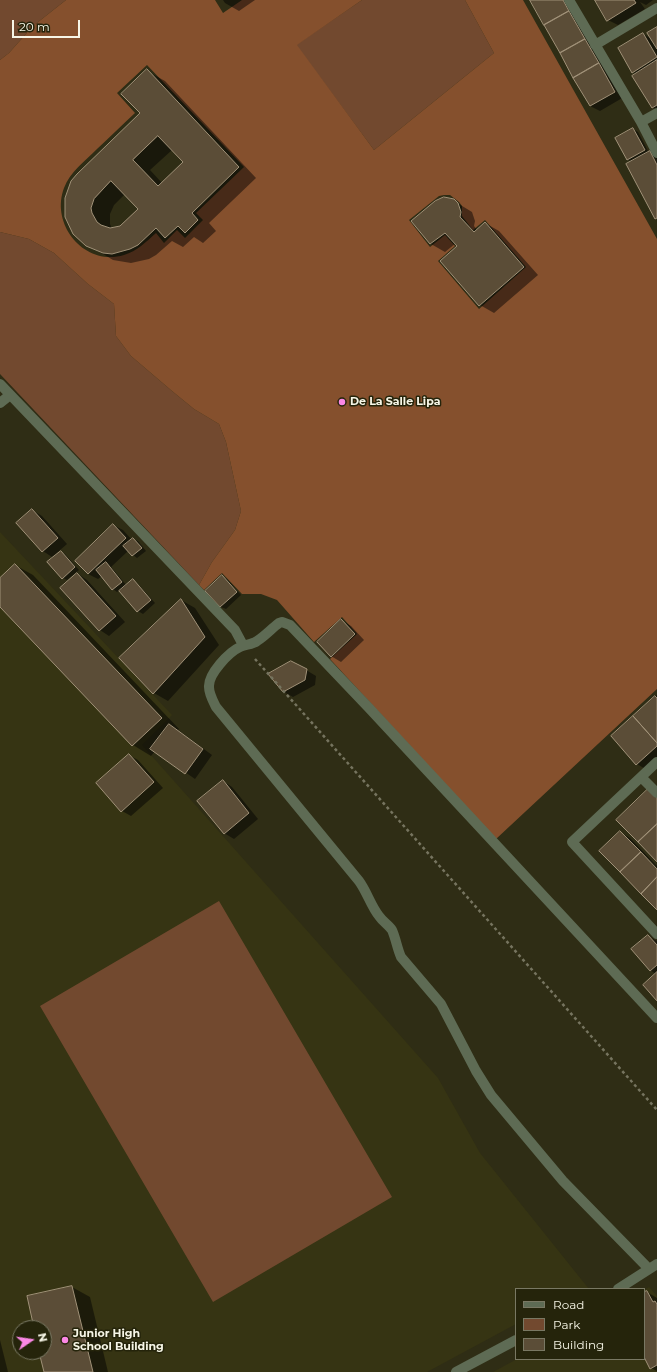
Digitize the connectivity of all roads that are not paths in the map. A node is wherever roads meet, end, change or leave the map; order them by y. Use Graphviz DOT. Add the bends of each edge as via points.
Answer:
graph roads {
  1 [pos="569,0"];
  2 [pos="657,8"];
  3 [pos="595,45"];
  4 [pos="657,113"];
  5 [pos="641,122"];
  6 [pos="657,153"];
  7 [pos="0,384"];
  8 [pos="10,395"];
  9 [pos="0,403"];
  10 [pos="243,645"];
  11 [pos="657,762"];
  12 [pos="642,777"];
  13 [pos="657,792"];
  14 [pos="657,934"];
  15 [pos="657,1018"];
  16 [pos="653,1267"];
  17 [pos="620,1288"];
  18 [pos="515,1341"];
  19 [pos="456,1372"];
  1 -- 3 [label="street"];
  2 -- 3 [label="street"];
  3 -- 5 [label="street"];
  4 -- 5 [label="street"];
  5 -- 6 [label="street"];
  7 -- 8 [label="street"];
  8 -- 9 [label="street"];
  8 -- 10 [label="street" via="235,630"];
  10 -- 15 [label="street" via="256,642 279,623 290,625"];
  10 -- 16 [label="street" via="218,666 210,679 208,686 216,707 366,891 379,916 393,932 401,957 441,1004 491,1095 563,1181"];
  11 -- 12 [label="street"];
  12 -- 13 [label="street"];
  12 -- 14 [label="street" via="572,842"];
  16 -- 17 [label="street"];
  18 -- 19 [label="street"];
}
